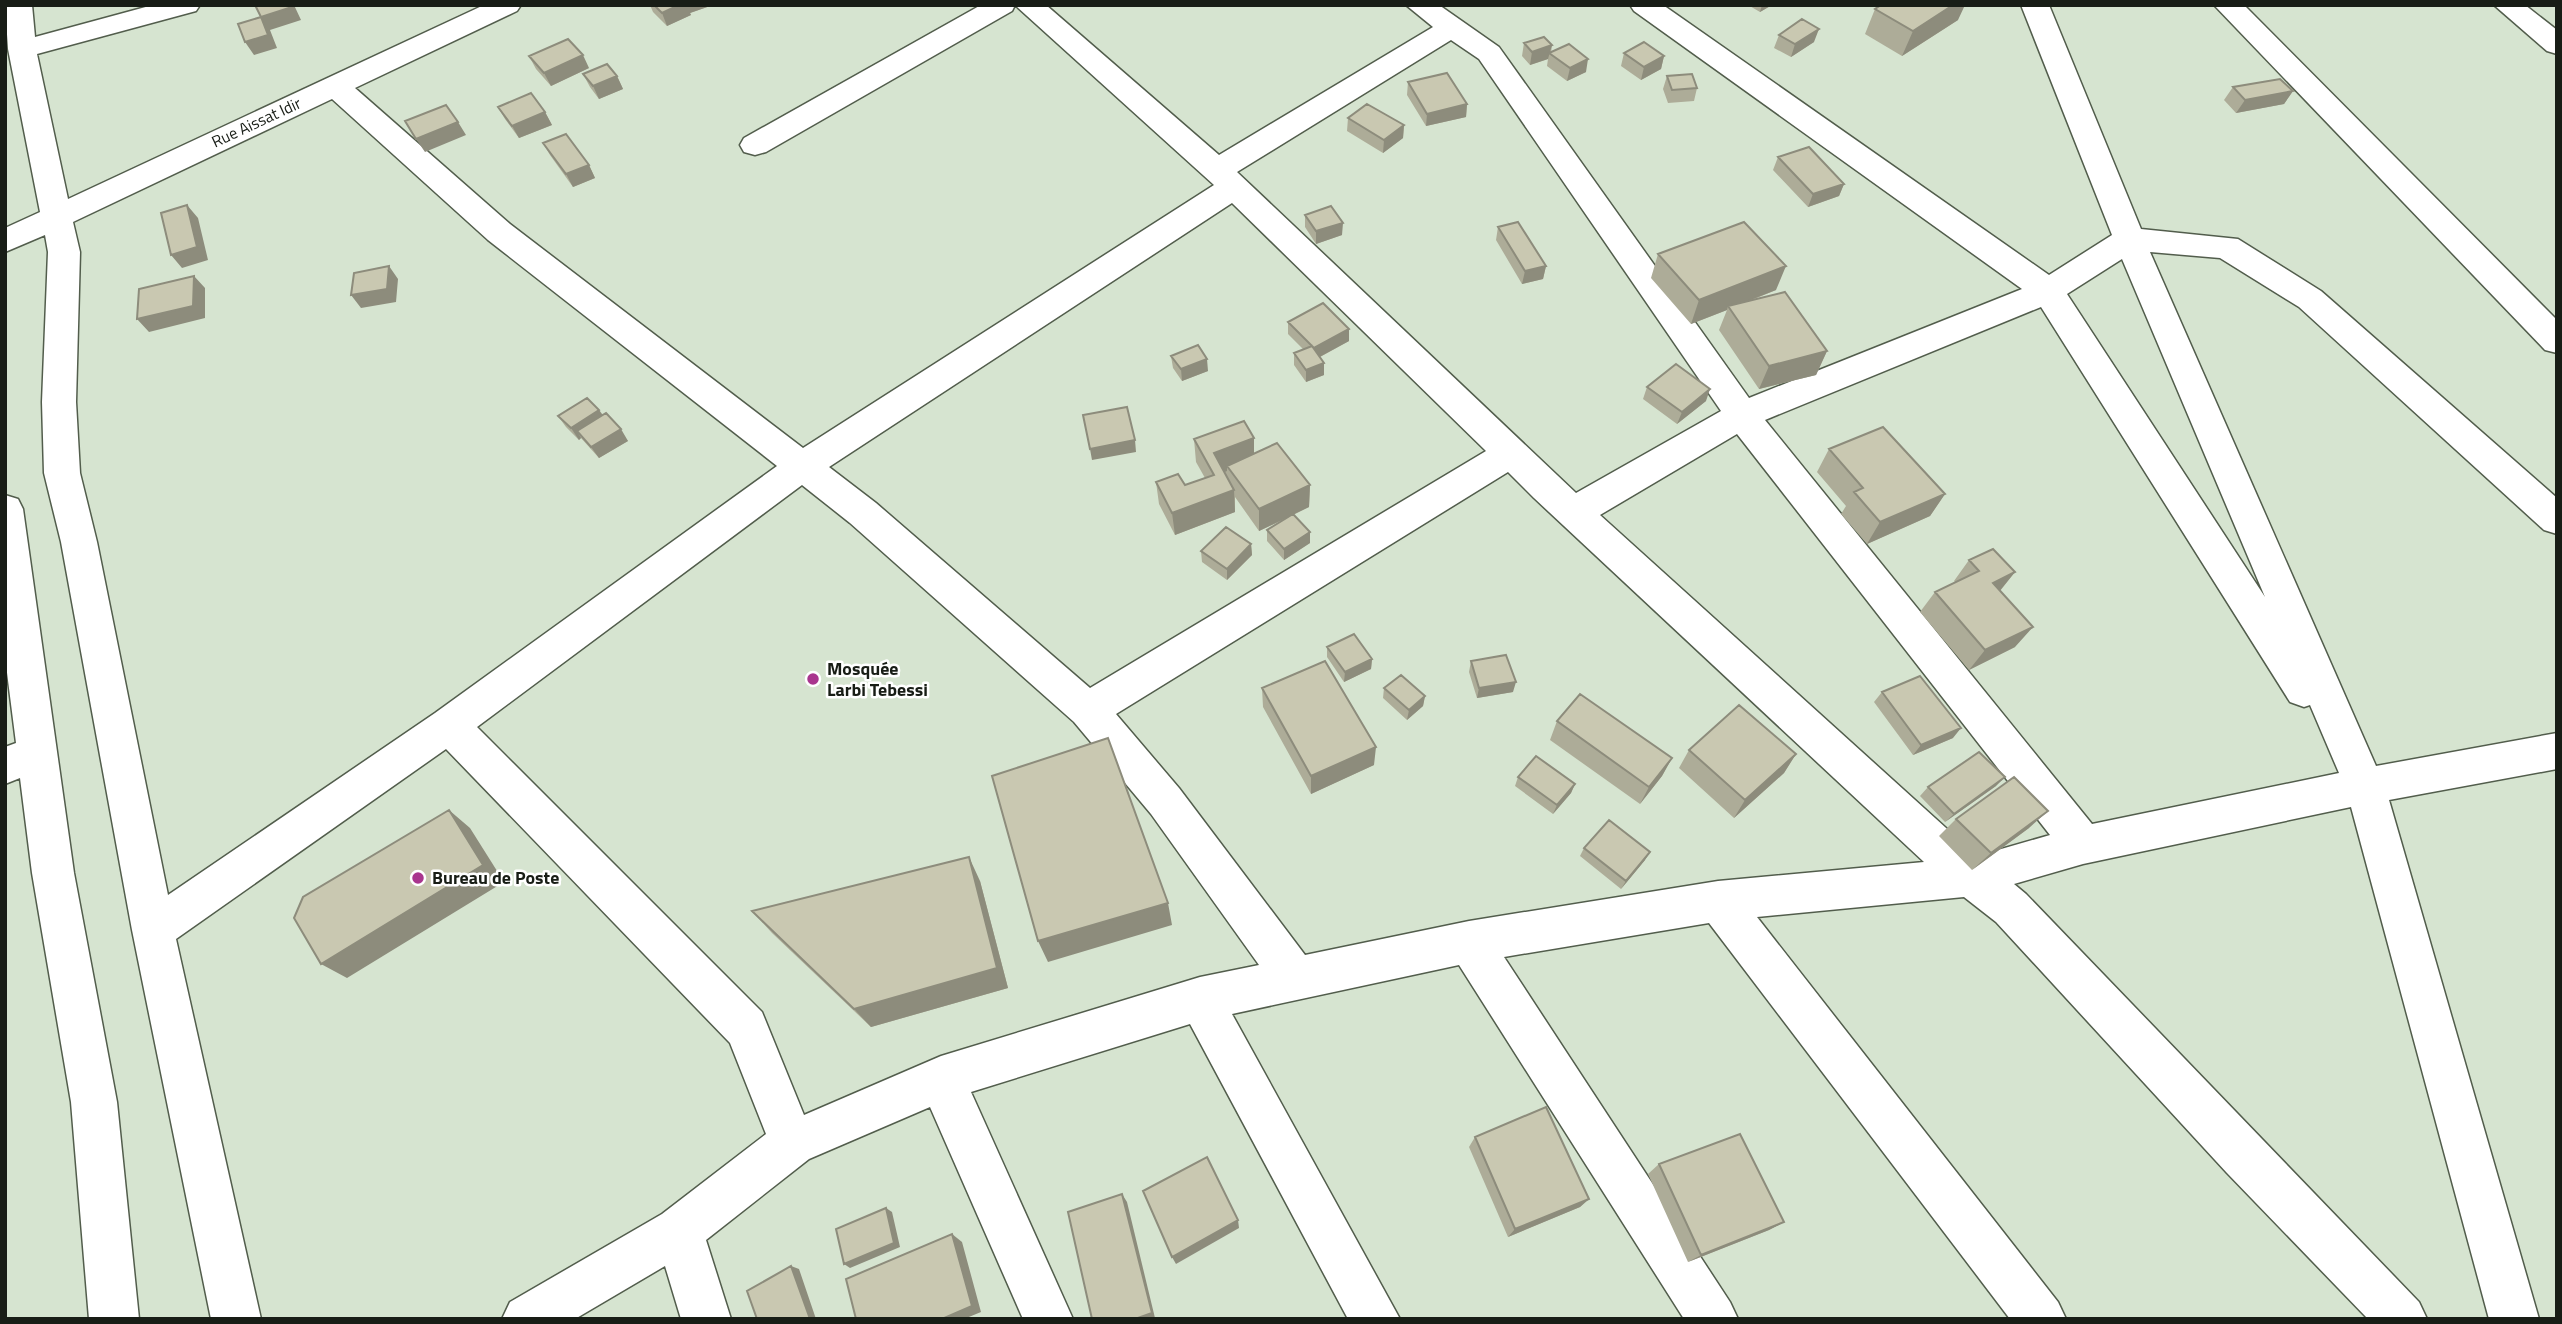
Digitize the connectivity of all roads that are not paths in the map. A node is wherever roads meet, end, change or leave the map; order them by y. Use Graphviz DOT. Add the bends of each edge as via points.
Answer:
graph roads {
  1 [pos="18,5"];
  2 [pos="186,5"];
  3 [pos="508,5"];
  4 [pos="1002,5"];
  5 [pos="1029,5"];
  6 [pos="1420,5"];
  7 [pos="1644,5"];
  8 [pos="2035,5"];
  9 [pos="2228,5"];
  10 [pos="2508,5"];
  11 [pos="1452,27"];
  12 [pos="2557,45"];
  13 [pos="22,49"];
  14 [pos="334,85"];
  15 [pos="755,145"];
  16 [pos="1226,178"];
  17 [pos="56,215"];
  18 [pos="2129,239"];
  19 [pos="5,241"];
  20 [pos="2048,290"];
  21 [pos="2557,341"];
  22 [pos="1742,415"];
  23 [pos="1511,453"];
  24 [pos="801,467"];
  25 [pos="5,509"];
  26 [pos="1574,512"];
  27 [pos="2557,520"];
  28 [pos="1088,710"];
  29 [pos="449,725"];
  30 [pos="2557,751"];
  31 [pos="22,759"];
  32 [pos="2365,786"];
  33 [pos="2083,845"];
  34 [pos="1971,877"];
  35 [pos="1718,901"];
  36 [pos="153,930"];
  37 [pos="1469,942"];
  38 [pos="1296,979"];
  39 [pos="1200,999"];
  40 [pos="941,1079"];
  41 [pos="793,1143"];
  42 [pos="679,1231"];
  43 [pos="114,1319"];
  44 [pos="236,1319"];
  45 [pos="527,1319"];
  46 [pos="706,1319"];
  47 [pos="1048,1319"];
  48 [pos="1375,1319"];
  49 [pos="1713,1319"];
  50 [pos="2041,1319"];
  51 [pos="2402,1319"];
  52 [pos="2514,1319"];
  1 -- 13 [label="street"];
  2 -- 13 [label="street"];
  3 -- 14 [label="street, Rue Aissat Idir"];
  4 -- 15 [label="street"];
  5 -- 16 [label="street"];
  6 -- 11 [label="street"];
  7 -- 20 [label="street"];
  8 -- 18 [label="street"];
  9 -- 21 [label="street"];
  10 -- 12 [label="street"];
  11 -- 16 [label="street"];
  11 -- 22 [label="street" via="1489,53"];
  13 -- 17 [label="street"];
  14 -- 17 [label="street, Rue Aissat Idir"];
  14 -- 24 [label="street" via="499,232"];
  16 -- 23 [label="street"];
  16 -- 24 [label="street"];
  17 -- 19 [label="street, Rue Aissat Idir"];
  17 -- 36 [label="street" via="64,253 59,402 62,473"];
  18 -- 20 [label="street"];
  18 -- 27 [label="street" via="2227,247 2310,299"];
  18 -- 32 [label="street"];
  20 -- 22 [label="street"];
  20 -- 32 [label="street"];
  22 -- 26 [label="street"];
  22 -- 33 [label="street"];
  23 -- 26 [label="street"];
  23 -- 28 [label="street"];
  24 -- 28 [label="street" via="863,513"];
  24 -- 29 [label="street"];
  25 -- 31 [label="street"];
  26 -- 34 [label="street"];
  28 -- 38 [label="street" via="1164,801"];
  29 -- 36 [label="street"];
  29 -- 41 [label="street" via="746,1028"];
  30 -- 32 [label="street"];
  31 -- 43 [label="street" via="53,873 93,1102"];
  32 -- 33 [label="street"];
  32 -- 52 [label="street"];
  33 -- 34 [label="street"];
  34 -- 35 [label="street"];
  34 -- 51 [label="street" via="2011,908"];
  35 -- 37 [label="street"];
  35 -- 50 [label="street"];
  36 -- 44 [label="street"];
  37 -- 38 [label="street"];
  37 -- 49 [label="street"];
  38 -- 39 [label="street"];
  39 -- 40 [label="street"];
  39 -- 48 [label="street"];
  40 -- 41 [label="street"];
  40 -- 47 [label="street"];
  41 -- 42 [label="street"];
  42 -- 45 [label="street"];
  42 -- 46 [label="street"];
}
